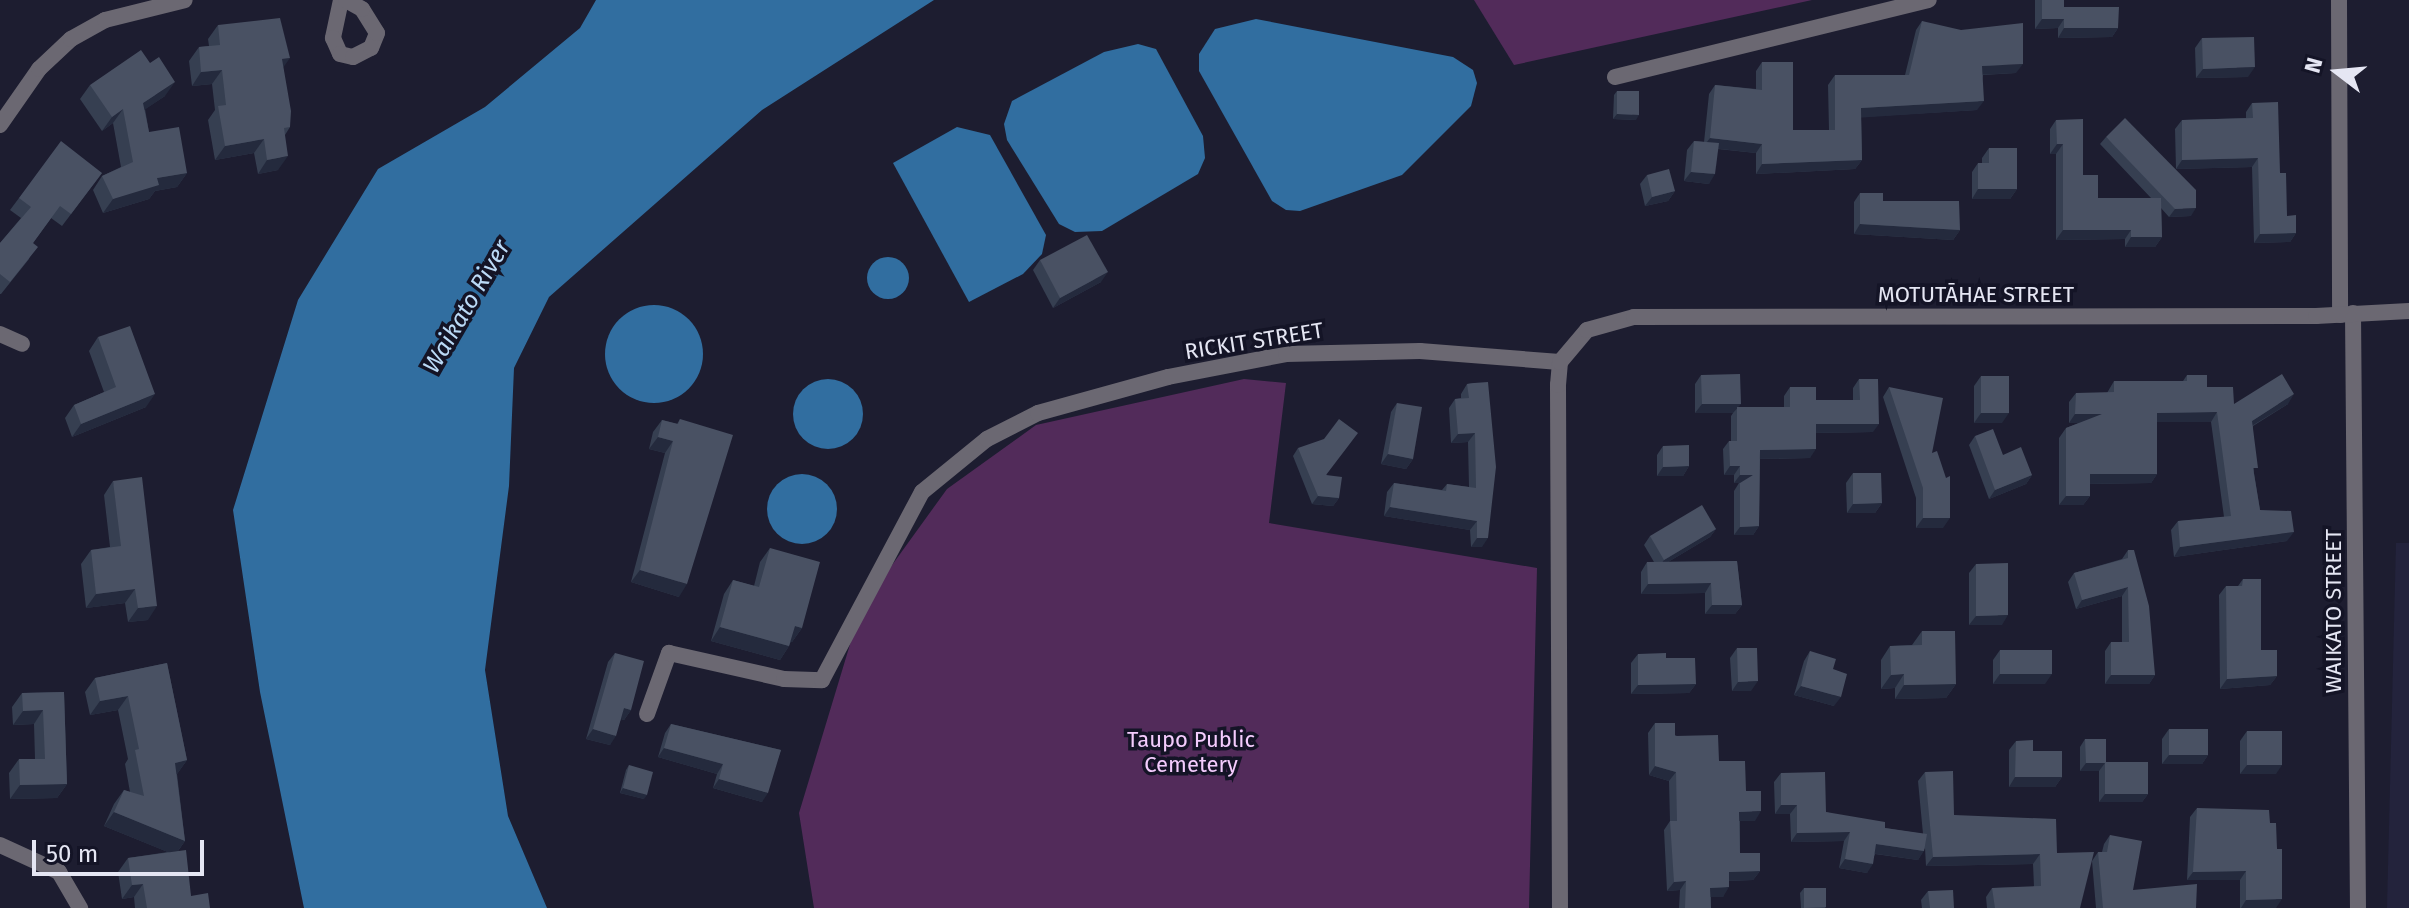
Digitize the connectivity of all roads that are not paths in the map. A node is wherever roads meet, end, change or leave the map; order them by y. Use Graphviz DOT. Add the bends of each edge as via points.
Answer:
graph roads {
  1 [pos="185,0"];
  2 [pos="1929,0"];
  3 [pos="2339,0"];
  4 [pos="1615,77"];
  5 [pos="0,125"];
  6 [pos="2409,311"];
  7 [pos="2347,314"];
  8 [pos="0,334"];
  9 [pos="22,344"];
  10 [pos="1560,362"];
  11 [pos="647,714"];
  12 [pos="0,845"];
  13 [pos="80,908"];
  14 [pos="1560,908"];
  15 [pos="2358,908"];
  1 -- 5 [label="street" via="105,20 71,39 39,69"];
  2 -- 4 [label="street"];
  3 -- 7 [label="street, WAIKATO STREET"];
  6 -- 7 [label="street, MOTUTĀHAE STREET"];
  7 -- 10 [label="street, MOTUTĀHAE STREET" via="1634,317 1587,330"];
  7 -- 15 [label="street, WAIKATO STREET"];
  8 -- 9 [label="street"];
  10 -- 11 [label="street, RICKIT STREET" via="1420,351 1286,354 1168,377 1038,413 987,439 922,492 822,680 784,679 669,653"];
  10 -- 14 [label="street"];
  12 -- 13 [label="street" via="59,872"];
}
